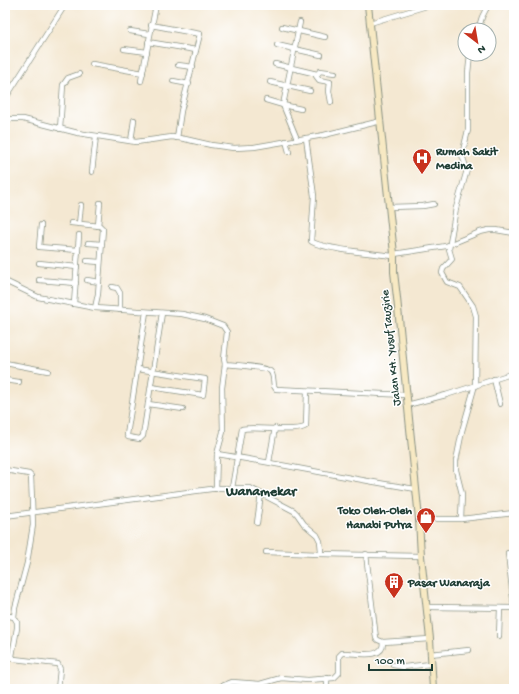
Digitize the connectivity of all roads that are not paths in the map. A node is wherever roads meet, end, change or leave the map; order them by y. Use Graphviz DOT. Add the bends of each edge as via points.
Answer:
graph roads {
  1 [pos="65,5"];
  2 [pos="156,5"];
  3 [pos="368,5"];
  4 [pos="430,5"];
  5 [pos="479,5"];
  6 [pos="487,7"];
  7 [pos="300,22"];
  8 [pos="481,22"];
  9 [pos="370,23"];
  10 [pos="151,24"];
  11 [pos="282,27"];
  12 [pos="299,30"];
  13 [pos="130,31"];
  14 [pos="149,34"];
  15 [pos="325,37"];
  16 [pos="148,42"];
  17 [pos="277,45"];
  18 [pos="124,49"];
  19 [pos="295,49"];
  20 [pos="196,50"];
  21 [pos="147,52"];
  22 [pos="322,55"];
  23 [pos="469,62"];
  24 [pos="92,64"];
  25 [pos="275,64"];
  26 [pos="178,65"];
  27 [pos="193,67"];
  28 [pos="291,68"];
  29 [pos="335,72"];
  30 [pos="142,73"];
  31 [pos="79,74"];
  32 [pos="317,74"];
  33 [pos="141,81"];
  34 [pos="173,81"];
  35 [pos="270,82"];
  36 [pos="189,84"];
  37 [pos="287,86"];
  38 [pos="310,91"];
  39 [pos="5,99"];
  40 [pos="266,100"];
  41 [pos="331,102"];
  42 [pos="283,105"];
  43 [pos="301,109"];
  44 [pos="5,118"];
  45 [pos="134,120"];
  46 [pos="380,121"];
  47 [pos="60,129"];
  48 [pos="96,136"];
  49 [pos="177,138"];
  50 [pos="306,138"];
  51 [pos="297,140"];
  52 [pos="131,141"];
  53 [pos="286,141"];
  54 [pos="289,152"];
  55 [pos="92,172"];
  56 [pos="100,203"];
  57 [pos="434,204"];
  58 [pos="81,205"];
  59 [pos="389,207"];
  60 [pos="71,223"];
  61 [pos="79,224"];
  62 [pos="41,225"];
  63 [pos="98,226"];
  64 [pos="514,233"];
  65 [pos="79,234"];
  66 [pos="88,243"];
  67 [pos="102,244"];
  68 [pos="449,245"];
  69 [pos="78,250"];
  70 [pos="393,255"];
  71 [pos="88,261"];
  72 [pos="100,262"];
  73 [pos="39,263"];
  74 [pos="77,267"];
  75 [pos="39,280"];
  76 [pos="87,280"];
  77 [pos="5,281"];
  78 [pos="99,282"];
  79 [pos="76,283"];
  80 [pos="112,287"];
  81 [pos="74,304"];
  82 [pos="95,308"];
  83 [pos="120,310"];
  84 [pos="146,312"];
  85 [pos="162,314"];
  86 [pos="5,363"];
  87 [pos="225,364"];
  88 [pos="137,369"];
  89 [pos="48,371"];
  90 [pos="153,371"];
  91 [pos="514,373"];
  92 [pos="494,379"];
  93 [pos="5,380"];
  94 [pos="19,382"];
  95 [pos="475,385"];
  96 [pos="151,387"];
  97 [pos="307,391"];
  98 [pos="406,395"];
  99 [pos="148,404"];
  100 [pos="500,404"];
  101 [pos="407,405"];
  102 [pos="183,409"];
  103 [pos="274,428"];
  104 [pos="217,454"];
  105 [pos="236,457"];
  106 [pos="269,462"];
  107 [pos="5,470"];
  108 [pos="216,488"];
  109 [pos="232,488"];
  110 [pos="416,489"];
  111 [pos="260,494"];
  112 [pos="32,512"];
  113 [pos="514,513"];
  114 [pos="5,516"];
  115 [pos="419,519"];
  116 [pos="461,519"];
  117 [pos="257,523"];
  118 [pos="266,552"];
  119 [pos="508,553"];
  120 [pos="319,554"];
  121 [pos="366,554"];
  122 [pos="421,556"];
  123 [pos="426,607"];
  124 [pos="500,608"];
  125 [pos="514,608"];
  126 [pos="5,614"];
  127 [pos="14,617"];
  128 [pos="499,636"];
  129 [pos="430,639"];
  130 [pos="383,642"];
  131 [pos="469,650"];
  132 [pos="430,654"];
  133 [pos="431,664"];
  134 [pos="393,665"];
  135 [pos="327,678"];
  136 [pos="58,689"];
  137 [pos="214,689"];
  138 [pos="327,689"];
  139 [pos="433,689"];
  1 -- 39 [label="street"];
  2 -- 10 [label="street"];
  3 -- 9 [label="main road, Jalan KH. Yusuf Tauzirie"];
  4 -- 9 [label="street"];
  5 -- 6 [label="street"];
  6 -- 8 [label="street"];
  7 -- 12 [label="street"];
  9 -- 46 [label="main road, Jalan KH. Yusuf Tauzirie"];
  10 -- 14 [label="street"];
  10 -- 20 [label="street" via="200,34"];
  11 -- 12 [label="street"];
  12 -- 15 [label="street"];
  12 -- 19 [label="street"];
  13 -- 14 [label="street"];
  14 -- 16 [label="street"];
  16 -- 20 [label="street"];
  16 -- 21 [label="street"];
  17 -- 19 [label="street"];
  18 -- 21 [label="street"];
  19 -- 22 [label="street"];
  19 -- 28 [label="street"];
  20 -- 27 [label="street"];
  21 -- 30 [label="street"];
  23 -- 68 [label="street" via="468,130 462,155 467,170"];
  24 -- 30 [label="street"];
  25 -- 28 [label="street"];
  26 -- 27 [label="street"];
  27 -- 36 [label="street"];
  28 -- 32 [label="street"];
  28 -- 37 [label="street"];
  29 -- 32 [label="street" via="320,71"];
  30 -- 33 [label="street"];
  31 -- 47 [label="street" via="68,78 63,85"];
  32 -- 41 [label="street" via="316,78 319,80 330,82"];
  34 -- 36 [label="street"];
  35 -- 37 [label="street"];
  36 -- 49 [label="street"];
  37 -- 38 [label="street"];
  37 -- 42 [label="street"];
  40 -- 42 [label="street"];
  42 -- 43 [label="street"];
  42 -- 51 [label="street"];
  44 -- 47 [label="street" via="23,119"];
  45 -- 52 [label="street"];
  46 -- 50 [label="street"];
  46 -- 59 [label="main road, Jalan KH. Yusuf Tauzirie"];
  47 -- 48 [label="street"];
  48 -- 52 [label="street"];
  48 -- 55 [label="street"];
  49 -- 52 [label="street"];
  49 -- 53 [label="street" via="234,148"];
  50 -- 51 [label="street"];
  50 -- 70 [label="street" via="314,196 311,241 338,248"];
  51 -- 53 [label="street"];
  53 -- 54 [label="street"];
  56 -- 63 [label="street"];
  57 -- 59 [label="street"];
  58 -- 61 [label="street"];
  59 -- 70 [label="main road, Jalan KH. Yusuf Tauzirie"];
  60 -- 61 [label="street"];
  61 -- 63 [label="street"];
  62 -- 69 [label="street" via="39,247"];
  63 -- 67 [label="street" via="103,229"];
  64 -- 68 [label="street" via="484,231"];
  65 -- 69 [label="street"];
  66 -- 67 [label="street"];
  67 -- 72 [label="street"];
  68 -- 70 [label="street"];
  68 -- 95 [label="street" via="452,259 443,269 443,276 448,283 460,287 475,310"];
  69 -- 74 [label="street"];
  70 -- 98 [label="main road, Jalan KH. Yusuf Tauzirie"];
  71 -- 72 [label="street"];
  72 -- 78 [label="street"];
  73 -- 74 [label="street"];
  74 -- 79 [label="street"];
  75 -- 79 [label="street"];
  76 -- 78 [label="street"];
  77 -- 81 [label="street" via="38,297"];
  78 -- 82 [label="street"];
  79 -- 81 [label="street"];
  80 -- 83 [label="street" via="117,288 120,293"];
  81 -- 82 [label="street"];
  82 -- 83 [label="street"];
  83 -- 84 [label="street"];
  84 -- 85 [label="street"];
  84 -- 88 [label="street"];
  85 -- 87 [label="street" via="205,319 224,327 227,332"];
  85 -- 90 [label="street"];
  86 -- 89 [label="street"];
  87 -- 97 [label="street" via="267,369 272,373 275,388"];
  87 -- 104 [label="street" via="222,388 223,432"];
  88 -- 90 [label="street"];
  88 -- 99 [label="street" via="128,437 142,438"];
  90 -- 96 [label="street"];
  90 -- 96 [label="street" via="205,379 203,395"];
  91 -- 92 [label="street"];
  92 -- 95 [label="street"];
  92 -- 100 [label="street"];
  93 -- 94 [label="street"];
  95 -- 101 [label="street"];
  95 -- 116 [label="street" via="456,461 462,494"];
  96 -- 99 [label="street"];
  97 -- 98 [label="street"];
  97 -- 103 [label="street" via="306,426 300,429"];
  98 -- 101 [label="main road, Jalan KH. Yusuf Tauzirie"];
  99 -- 102 [label="street"];
  101 -- 110 [label="main road, Jalan KH. Yusuf Tauzirie"];
  103 -- 105 [label="street" via="243,429"];
  103 -- 106 [label="street"];
  104 -- 105 [label="street"];
  104 -- 108 [label="street"];
  105 -- 106 [label="street"];
  105 -- 109 [label="street"];
  106 -- 110 [label="street"];
  107 -- 112 [label="street" via="31,475"];
  108 -- 109 [label="street"];
  108 -- 112 [label="street"];
  109 -- 111 [label="street" via="250,488"];
  110 -- 115 [label="main road, Jalan KH. Yusuf Tauzirie"];
  111 -- 117 [label="street"];
  111 -- 120 [label="street" via="298,514 304,524 317,535 320,541"];
  112 -- 114 [label="street"];
  112 -- 127 [label="street" via="31,544"];
  113 -- 116 [label="street"];
  115 -- 116 [label="street"];
  115 -- 122 [label="main road, Jalan KH. Yusuf Tauzirie"];
  118 -- 120 [label="street"];
  119 -- 125 [label="street"];
  120 -- 121 [label="street"];
  121 -- 122 [label="street"];
  121 -- 130 [label="street" via="376,638"];
  122 -- 123 [label="main road, Jalan KH. Yusuf Tauzirie"];
  123 -- 124 [label="street"];
  123 -- 129 [label="main road, Jalan KH. Yusuf Tauzirie"];
  124 -- 125 [label="street"];
  124 -- 128 [label="street"];
  126 -- 127 [label="street"];
  127 -- 136 [label="street" via="17,628 12,657 58,664"];
  129 -- 130 [label="street"];
  129 -- 132 [label="main road, Jalan KH. Yusuf Tauzirie"];
  130 -- 135 [label="street" via="378,653 340,654 339,673 334,678"];
  131 -- 132 [label="street"];
  132 -- 133 [label="main road, Jalan KH. Yusuf Tauzirie"];
  133 -- 134 [label="street" via="404,667"];
  133 -- 139 [label="main road, Jalan KH. Yusuf Tauzirie"];
  135 -- 137 [label="street" via="281,678 260,684 232,682"];
  135 -- 138 [label="street"];
}
